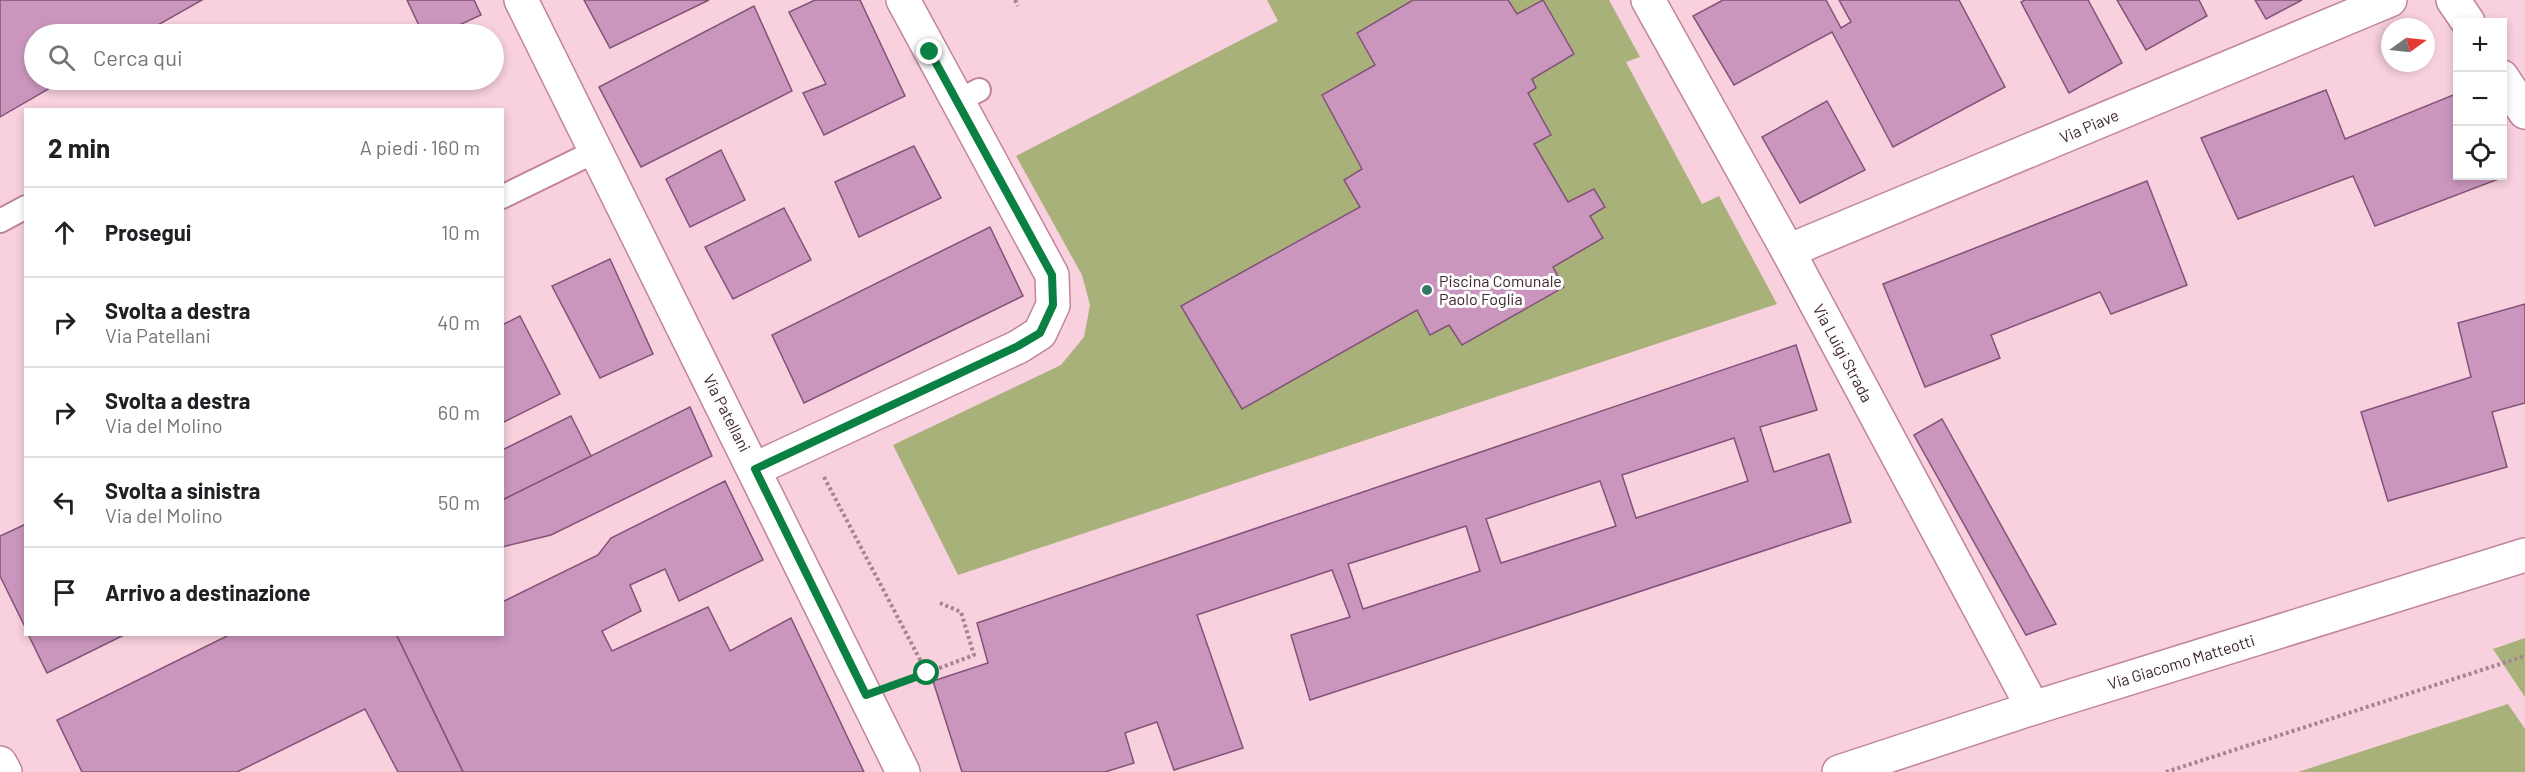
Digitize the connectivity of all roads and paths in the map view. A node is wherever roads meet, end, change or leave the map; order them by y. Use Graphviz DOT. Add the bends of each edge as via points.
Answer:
graph roads {
  1 [pos="521,0"];
  2 [pos="903,0"];
  3 [pos="1015,0"];
  4 [pos="2390,0"];
  5 [pos="2453,0"];
  6 [pos="1658,3"];
  7 [pos="1018,6"];
  8 [pos="2465,18"];
  9 [pos="2507,85"];
  10 [pos="2525,112"];
  11 [pos="596,151"];
  12 [pos="504,196"];
  13 [pos="24,208"];
  14 [pos="0,221"];
  15 [pos="1788,251"];
  16 [pos="755,469"];
  17 [pos="823,474"];
  18 [pos="2525,555"];
  19 [pos="940,603"];
  20 [pos="2525,656"];
  21 [pos="927,673"];
  22 [pos="866,695"];
  23 [pos="2033,708"];
  24 [pos="0,763"];
  25 [pos="5,772"];
  26 [pos="903,772"];
  27 [pos="1839,772"];
  28 [pos="2166,772"];
  1 -- 11 [label="street, Via Patellani"];
  2 -- 16 [label="street" via="967,96 1052,275 1053,305 1040,333 1008,352"];
  3 -- 7 [label="path"];
  4 -- 15 [label="street, Via Piave"];
  5 -- 8 [label="street"];
  6 -- 15 [label="street, Via Luigi Strada"];
  9 -- 10 [label="street"];
  11 -- 12 [label="lane"];
  11 -- 16 [label="street, Via Patellani"];
  13 -- 14 [label="lane"];
  15 -- 23 [label="street, Via Luigi Strada"];
  16 -- 22 [label="street, Via Patellani"];
  17 -- 21 [label="path"];
  18 -- 23 [label="street, Via Giacomo Matteotti"];
  19 -- 21 [label="path" via="961,612 974,655"];
  20 -- 28 [label="path"];
  21 -- 22 [label="path"];
  22 -- 26 [label="street, Via Patellani"];
  23 -- 27 [label="street, Via Giacomo Matteotti"];
  24 -- 25 [label="street"];
}
